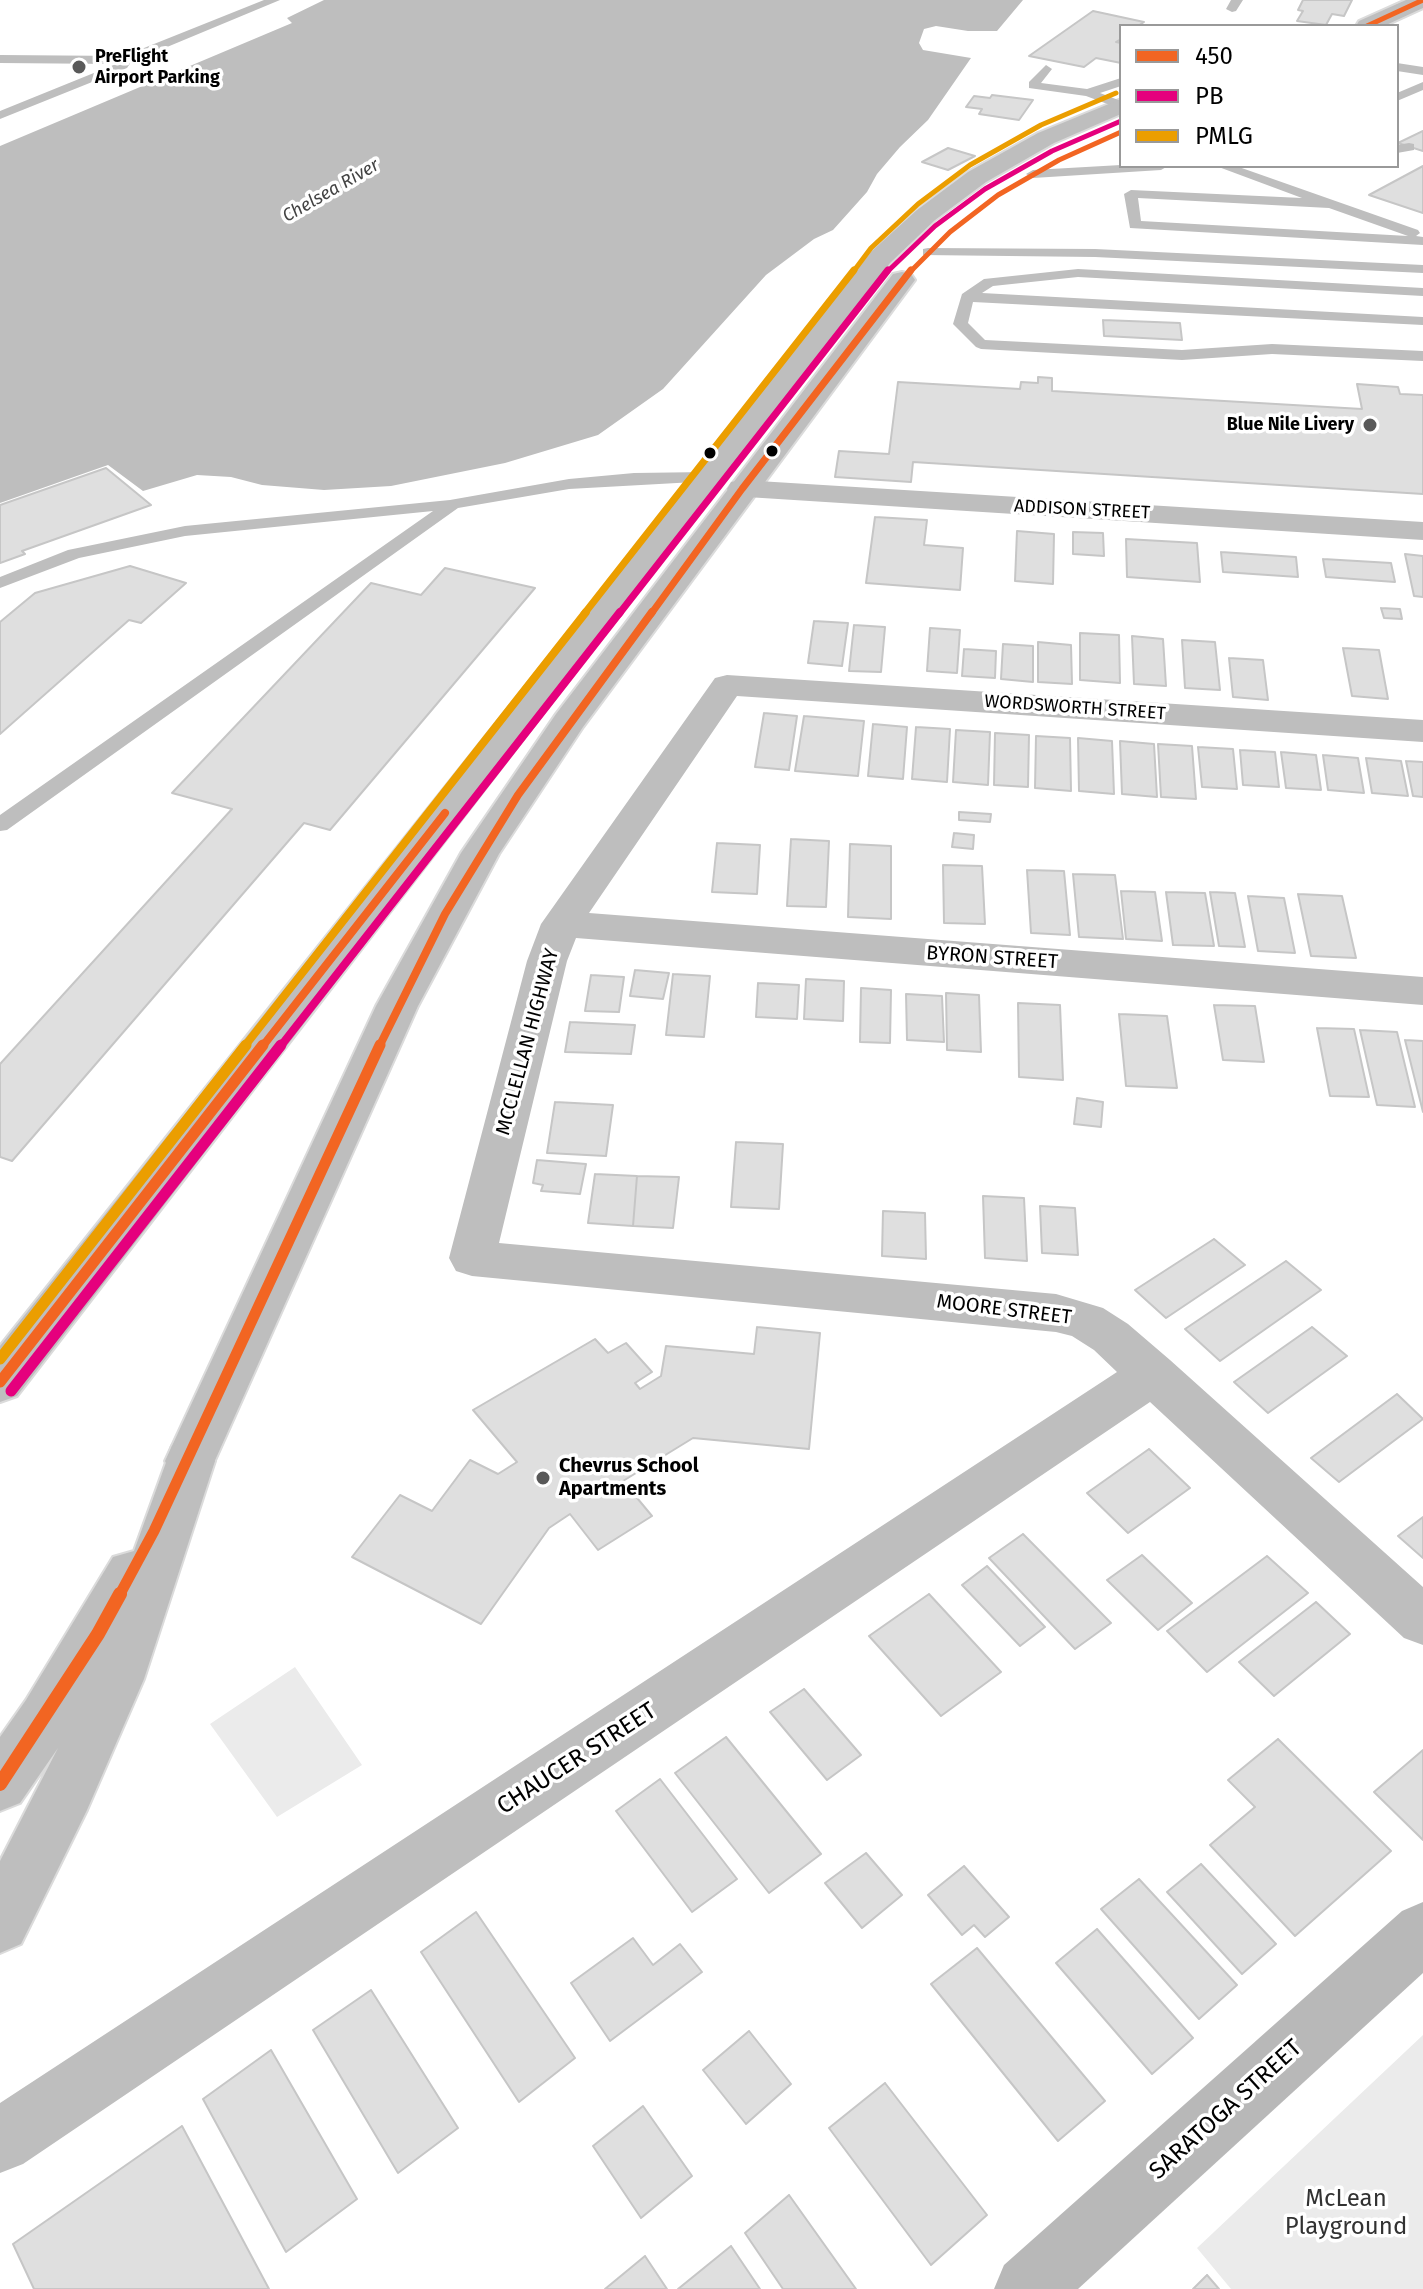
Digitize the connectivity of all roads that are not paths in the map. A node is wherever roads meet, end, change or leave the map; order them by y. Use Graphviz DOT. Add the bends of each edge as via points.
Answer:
graph roads {
  1 [pos="274,0"];
  2 [pos="1423,0"];
  3 [pos="1371,24"];
  4 [pos="0,59"];
  5 [pos="126,60"];
  6 [pos="1399,67"];
  7 [pos="1046,69"];
  8 [pos="1423,71"];
  9 [pos="1119,83"];
  10 [pos="1423,86"];
  11 [pos="1088,93"];
  12 [pos="1399,96"];
  13 [pos="1119,105"];
  14 [pos="1119,107"];
  15 [pos="0,115"];
  16 [pos="1119,133"];
  17 [pos="1129,168"];
  18 [pos="1229,168"];
  19 [pos="1033,174"];
  20 [pos="1332,204"];
  21 [pos="1423,239"];
  22 [pos="928,252"];
  23 [pos="1423,269"];
  24 [pos="1423,292"];
  25 [pos="967,297"];
  26 [pos="1423,321"];
  27 [pos="1423,356"];
  28 [pos="725,483"];
  29 [pos="453,504"];
  30 [pos="1423,531"];
  31 [pos="0,583"];
  32 [pos="727,685"];
  33 [pos="1423,731"];
  34 [pos="0,825"];
  35 [pos="561,924"];
  36 [pos="1423,991"];
  37 [pos="472,1258"];
  38 [pos="1153,1374"];
  39 [pos="0,1382"];
  40 [pos="190,1461"];
  41 [pos="1423,1621"];
  42 [pos="0,1784"];
  43 [pos="0,1923"];
  44 [pos="1423,1932"];
  45 [pos="0,2141"];
  46 [pos="1028,2289"];
  1 -- 5 [label="lane"];
  2 -- 3 [label="main road"];
  4 -- 5 [label="lane"];
  5 -- 15 [label="lane"];
  6 -- 8 [label="lane"];
  7 -- 11 [label="lane" via="1033,85"];
  9 -- 11 [label="lane"];
  10 -- 12 [label="lane"];
  11 -- 13 [label="lane"];
  14 -- 28 [label="main road" via="999,164 907,231 873,266"];
  16 -- 19 [label="main road"];
  17 -- 19 [label="lane"];
  18 -- 20 [label="lane"];
  19 -- 22 [label="main road" via="973,213"];
  20 -- 21 [label="lane"];
  20 -- 21 [label="lane" via="1131,194 1135,225"];
  22 -- 23 [label="lane" via="1103,254"];
  22 -- 28 [label="main road"];
  24 -- 25 [label="lane" via="1078,273 989,282"];
  25 -- 26 [label="lane"];
  25 -- 27 [label="lane" via="960,324 981,344 1182,355 1272,349"];
  28 -- 29 [label="lane" via="634,478"];
  28 -- 30 [label="main road, ADDISON STREET"];
  28 -- 39 [label="main road"];
  28 -- 40 [label="main road" via="445,914 369,1066"];
  29 -- 31 [label="lane" via="185,531 74,554"];
  29 -- 34 [label="lane"];
  32 -- 33 [label="main road, WORDSWORTH STREET"];
  32 -- 35 [label="main road, MCCLELLAN HIGHWAY"];
  35 -- 36 [label="main road, BYRON STREET"];
  35 -- 37 [label="main road, MCCLELLAN HIGHWAY" via="547,961"];
  37 -- 38 [label="main road, MOORE STREET" via="1056,1313 1086,1321"];
  38 -- 41 [label="main road, MOORE STREET"];
  38 -- 45 [label="main road, CHAUCER STREET"];
  40 -- 42 [label="main road" via="98,1634"];
  40 -- 43 [label="main road" via="117,1679"];
  44 -- 46 [label="main road, SARATOGA STREET"];
}
